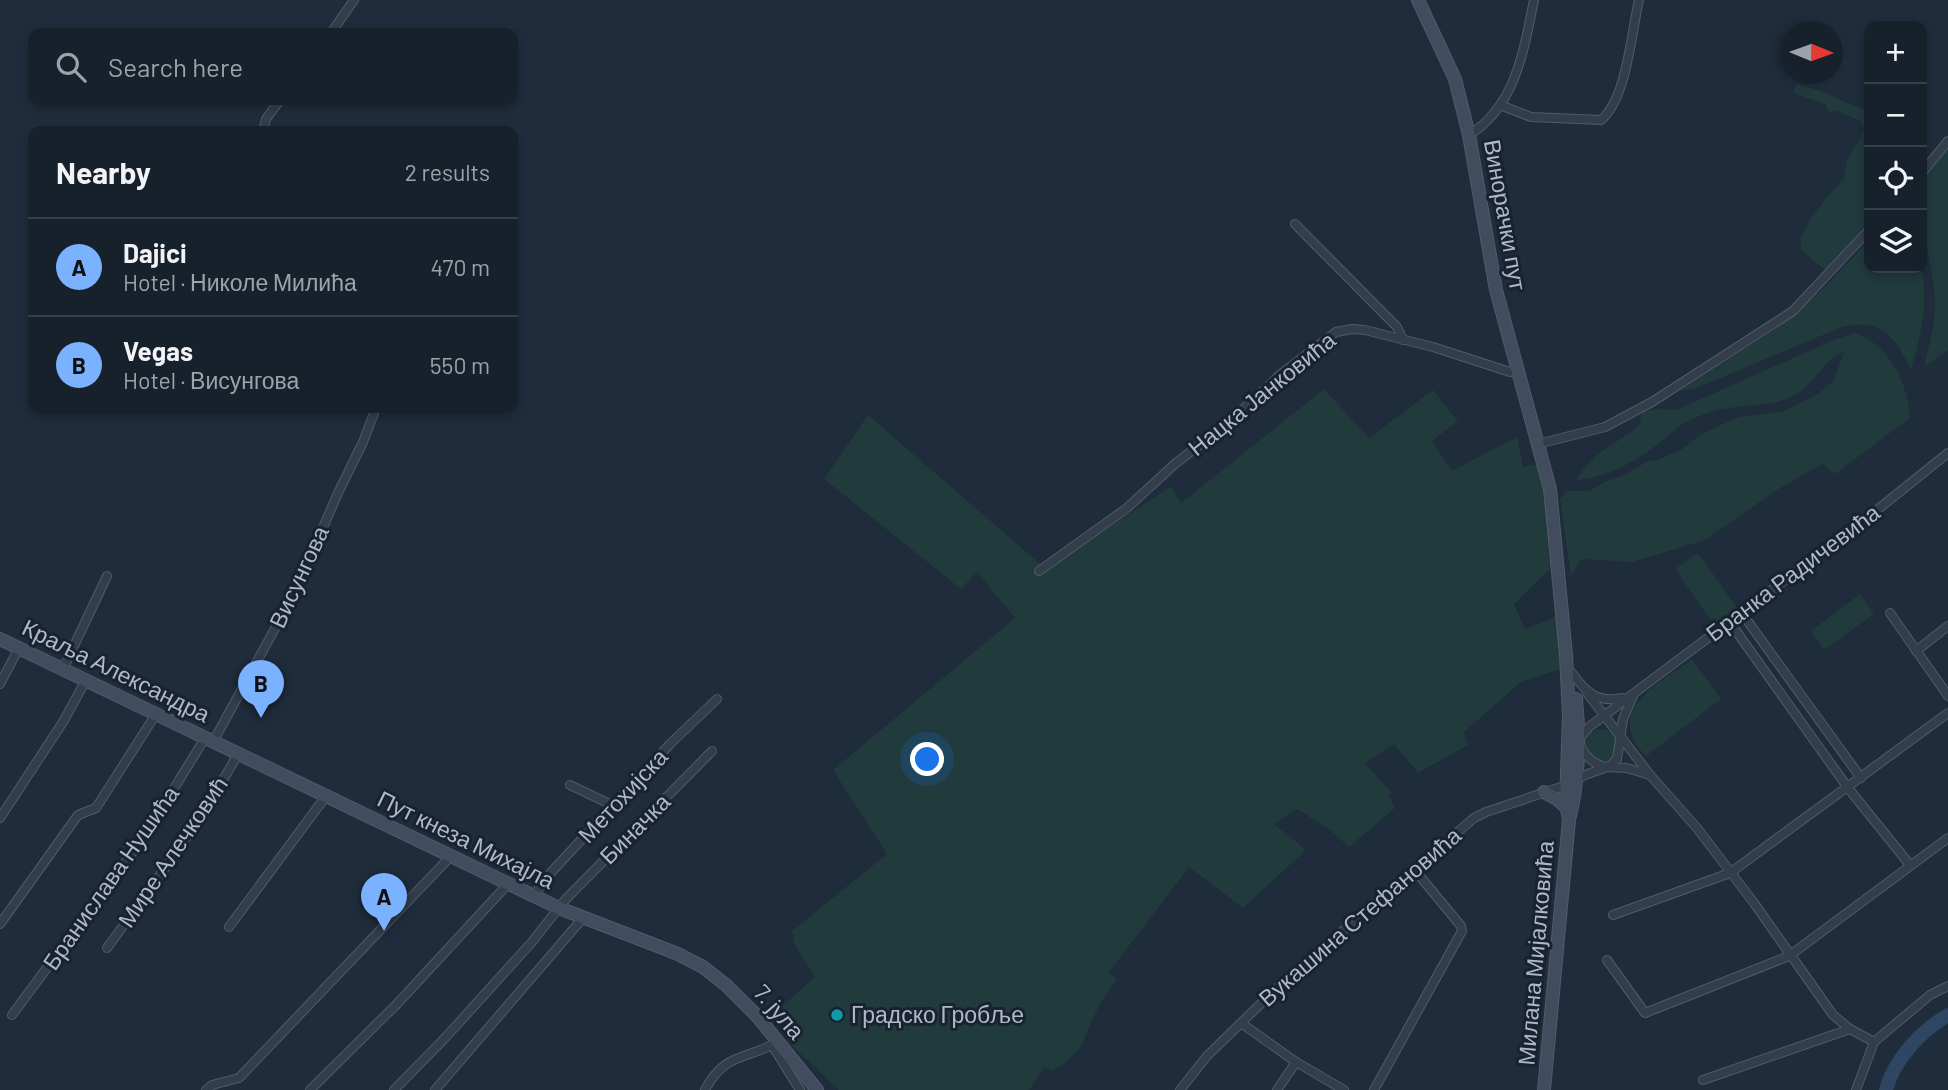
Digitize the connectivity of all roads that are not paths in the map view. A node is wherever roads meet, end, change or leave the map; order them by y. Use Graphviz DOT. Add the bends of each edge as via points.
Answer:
graph roads {
  1 [pos="354,0"];
  2 [pos="1418,0"];
  3 [pos="1534,0"];
  4 [pos="1639,0"];
  5 [pos="334,28"];
  6 [pos="276,105"];
  7 [pos="1500,105"];
  8 [pos="264,126"];
  9 [pos="1469,135"];
  10 [pos="1948,141"];
  11 [pos="1927,167"];
  12 [pos="1295,224"];
  13 [pos="1864,235"];
  14 [pos="1404,341"];
  15 [pos="1518,369"];
  16 [pos="374,413"];
  17 [pos="1538,443"];
  18 [pos="1948,453"];
  19 [pos="1039,571"];
  20 [pos="107,576"];
  21 [pos="1741,612"];
  22 [pos="1890,613"];
  23 [pos="1729,621"];
  24 [pos="1948,626"];
  25 [pos="0,639"];
  26 [pos="19,648"];
  27 [pos="1916,651"];
  28 [pos="1566,654"];
  29 [pos="63,668"];
  30 [pos="1572,673"];
  31 [pos="86,680"];
  32 [pos="0,684"];
  33 [pos="1587,693"];
  34 [pos="1633,693"];
  35 [pos="1948,696"];
  36 [pos="717,699"];
  37 [pos="1948,713"];
  38 [pos="156,715"];
  39 [pos="1569,715"];
  40 [pos="1604,715"];
  41 [pos="1589,727"];
  42 [pos="1619,733"];
  43 [pos="209,740"];
  44 [pos="1578,740"];
  45 [pos="712,751"];
  46 [pos="238,754"];
  47 [pos="1568,761"];
  48 [pos="1607,767"];
  49 [pos="1650,775"];
  50 [pos="1861,778"];
  51 [pos="570,785"];
  52 [pos="1567,786"];
  53 [pos="1848,789"];
  54 [pos="1544,793"];
  55 [pos="327,796"];
  56 [pos="614,806"];
  57 [pos="1569,811"];
  58 [pos="0,818"];
  59 [pos="1948,838"];
  60 [pos="450,857"];
  61 [pos="1910,865"];
  62 [pos="1413,868"];
  63 [pos="1730,873"];
  64 [pos="508,884"];
  65 [pos="534,896"];
  66 [pos="559,908"];
  67 [pos="1614,915"];
  68 [pos="583,918"];
  69 [pos="0,924"];
  70 [pos="229,927"];
  71 [pos="107,948"];
  72 [pos="1790,956"];
  73 [pos="1607,960"];
  74 [pos="704,967"];
  75 [pos="1948,986"];
  76 [pos="12,1015"];
  77 [pos="1241,1023"];
  78 [pos="1850,1028"];
  79 [pos="1874,1042"];
  80 [pos="775,1043"];
  81 [pos="1296,1062"];
  82 [pos="1703,1080"];
  83 [pos="206,1090"];
  84 [pos="310,1090"];
  85 [pos="394,1090"];
  86 [pos="435,1090"];
  87 [pos="705,1090"];
  88 [pos="800,1090"];
  89 [pos="817,1090"];
  90 [pos="1180,1090"];
  91 [pos="1278,1090"];
  92 [pos="1344,1090"];
  93 [pos="1374,1090"];
  94 [pos="1544,1090"];
  95 [pos="1856,1090"];
  1 -- 5 [label="street"];
  2 -- 9 [label="street, Винорачки пут" via="1455,79"];
  3 -- 7 [label="street" via="1517,75"];
  4 -- 7 [label="street" via="1621,86 1611,111 1601,120 1531,117"];
  6 -- 8 [label="street"];
  7 -- 9 [label="street"];
  9 -- 15 [label="street, Винорачки пут" via="1496,290"];
  10 -- 11 [label="street"];
  12 -- 14 [label="street" via="1396,327"];
  13 -- 17 [label="street" via="1793,311 1652,402 1605,428"];
  14 -- 15 [label="street, Нацка Јанковића" via="1510,372"];
  14 -- 19 [label="street, Нацка Јанковића" via="1352,328 1336,331 1127,508"];
  15 -- 17 [label="street, Винорачки пут"];
  16 -- 43 [label="street, Висунгова" via="296,590"];
  17 -- 28 [label="street, Милана Мијалковића" via="1550,489"];
  18 -- 21 [label="street, Бранка Радичевића"];
  20 -- 29 [label="street"];
  21 -- 23 [label="street, Бранка Радичевића"];
  21 -- 50 [label="street"];
  22 -- 27 [label="street"];
  23 -- 34 [label="street, Бранка Радичевића"];
  23 -- 53 [label="street"];
  24 -- 27 [label="street"];
  25 -- 26 [label="street, Краља Александра"];
  26 -- 29 [label="street, Краља Александра"];
  26 -- 32 [label="street"];
  27 -- 35 [label="street"];
  28 -- 30 [label="street, Милана Мијалковића"];
  28 -- 39 [label="street, Милана Мијалковића"];
  29 -- 31 [label="street, Краља Александра"];
  30 -- 33 [label="street"];
  30 -- 44 [label="street, Милана Мијалковића"];
  31 -- 38 [label="street, Краља Александра"];
  31 -- 58 [label="street"];
  33 -- 34 [label="street" via="1607,700"];
  33 -- 40 [label="street"];
  34 -- 40 [label="street, Бранка Радичевића"];
  34 -- 42 [label="street"];
  36 -- 56 [label="street, Метохијска"];
  37 -- 50 [label="street"];
  38 -- 43 [label="street, Краља Александра"];
  38 -- 69 [label="street" via="96,808 78,815"];
  39 -- 44 [label="street"];
  39 -- 47 [label="street, Милана Мијалковића"];
  40 -- 41 [label="street, Бранка Радичевића"];
  40 -- 42 [label="street"];
  41 -- 42 [label="street" via="1601,725"];
  41 -- 44 [label="street"];
  42 -- 48 [label="street" via="1617,759"];
  42 -- 49 [label="street"];
  43 -- 46 [label="street, Пут кнеза Михајла"];
  43 -- 76 [label="street, Бранислава Нушића" via="146,834"];
  44 -- 47 [label="street"];
  44 -- 48 [label="street" via="1593,762"];
  44 -- 52 [label="street, Милана Мијалковића"];
  45 -- 66 [label="street, Биначка"];
  46 -- 55 [label="street, Пут кнеза Михајла"];
  46 -- 71 [label="street, Мире Алечковић" via="214,797"];
  47 -- 52 [label="street, Милана Мијалковића"];
  48 -- 49 [label="street"];
  48 -- 52 [label="street, Вукашина Стефановића"];
  49 -- 63 [label="street"];
  50 -- 53 [label="street"];
  51 -- 56 [label="street"];
  52 -- 54 [label="street, Вукашина Стефановића"];
  52 -- 57 [label="street, Милана Мијалковића"];
  53 -- 61 [label="street"];
  53 -- 63 [label="street"];
  54 -- 57 [label="street"];
  54 -- 62 [label="street, Вукашина Стефановића" via="1486,811"];
  55 -- 60 [label="street, Пут кнеза Михајла"];
  55 -- 70 [label="street"];
  56 -- 65 [label="street, Метохијска"];
  57 -- 94 [label="street, Милана Мијалковића"];
  59 -- 61 [label="street"];
  60 -- 64 [label="street, Пут кнеза Михајла"];
  60 -- 83 [label="street" via="239,1078"];
  61 -- 72 [label="street"];
  62 -- 77 [label="street, Вукашина Стефановића"];
  62 -- 93 [label="street" via="1462,931"];
  63 -- 67 [label="street"];
  63 -- 72 [label="street"];
  64 -- 65 [label="street, Пут кнеза Михајла"];
  64 -- 84 [label="street"];
  65 -- 66 [label="street, Пут кнеза Михајла"];
  66 -- 68 [label="street, Пут кнеза Михајла"];
  66 -- 85 [label="street, Биначка"];
  68 -- 74 [label="street, Пут кнеза Михајла"];
  68 -- 86 [label="street"];
  72 -- 73 [label="street" via="1645,1013"];
  72 -- 78 [label="street" via="1833,1015"];
  74 -- 80 [label="street, 7. јула" via="738,996"];
  75 -- 79 [label="street" via="1930,995"];
  77 -- 81 [label="street"];
  77 -- 90 [label="street, Вукашина Стефановића"];
  78 -- 79 [label="street"];
  78 -- 82 [label="street"];
  79 -- 95 [label="street"];
  80 -- 87 [label="street" via="732,1060"];
  80 -- 88 [label="street"];
  80 -- 89 [label="street, 7. јула"];
  81 -- 91 [label="street"];
  81 -- 92 [label="street"];
}
